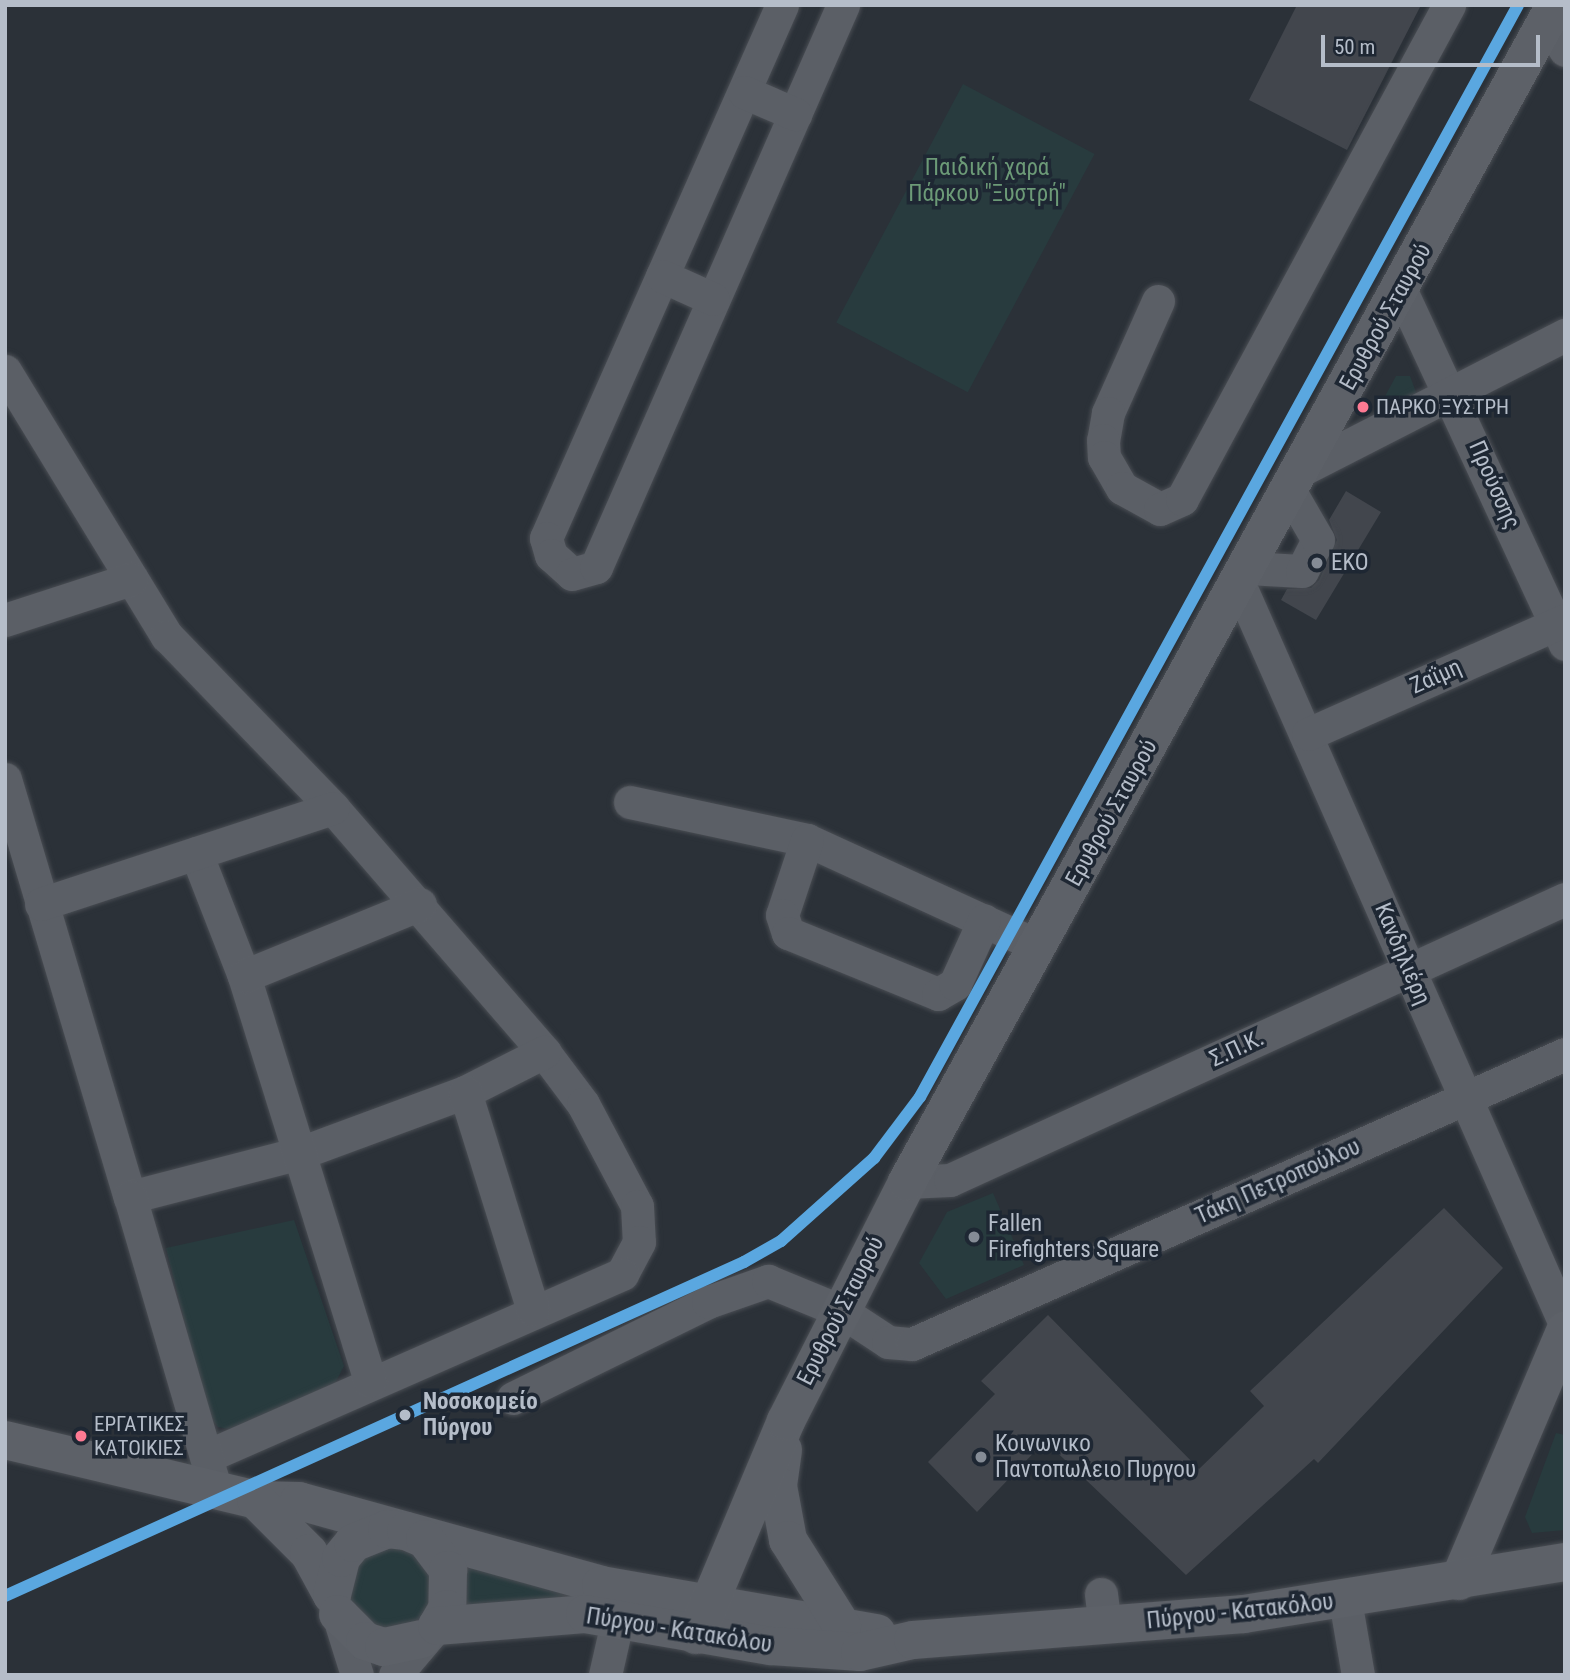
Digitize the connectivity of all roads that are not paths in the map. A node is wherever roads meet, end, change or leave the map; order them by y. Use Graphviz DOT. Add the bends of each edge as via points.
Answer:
graph roads {
  1 [pos="782,5"];
  2 [pos="843,5"];
  3 [pos="1449,5"];
  4 [pos="1555,25"];
  5 [pos="744,92"];
  6 [pos="795,114"];
  7 [pos="663,276"];
  8 [pos="1401,291"];
  9 [pos="713,299"];
  10 [pos="1158,301"];
  11 [pos="1565,335"];
  12 [pos="5,371"];
  13 [pos="1452,391"];
  14 [pos="1294,480"];
  15 [pos="1243,576"];
  16 [pos="131,579"];
  17 [pos="5,620"];
  18 [pos="1562,629"];
  19 [pos="1308,734"];
  20 [pos="5,779"];
  21 [pos="630,802"];
  22 [pos="333,808"];
  23 [pos="807,840"];
  24 [pos="196,853"];
  25 [pos="1565,899"];
  26 [pos="41,904"];
  27 [pos="420,904"];
  28 [pos="984,920"];
  29 [pos="1038,946"];
  30 [pos="1408,971"];
  31 [pos="244,976"];
  32 [pos="544,1052"];
  33 [pos="1565,1054"];
  34 [pos="465,1091"];
  35 [pos="1466,1099"];
  36 [pos="300,1153"];
  37 [pos="907,1182"];
  38 [pos="130,1197"];
  39 [pos="533,1310"];
  40 [pos="841,1311"];
  41 [pos="1565,1324"];
  42 [pos="1565,1331"];
  43 [pos="370,1381"];
  44 [pos="513,1398"];
  45 [pos="786,1420"];
  46 [pos="5,1440"];
  47 [pos="211,1474"];
  48 [pos="256,1500"];
  49 [pos="406,1531"];
  50 [pos="1565,1562"];
  51 [pos="1459,1581"];
  52 [pos="1345,1600"];
  53 [pos="335,1604"];
  54 [pos="618,1618"];
  55 [pos="701,1621"];
  56 [pos="842,1626"];
  57 [pos="430,1633"];
  58 [pos="913,1640"];
  59 [pos="357,1675"];
  60 [pos="395,1675"];
  61 [pos="605,1675"];
  62 [pos="1358,1675"];
  1 -- 5 [label="street"];
  2 -- 6 [label="street"];
  3 -- 10 [label="street" via="1182,499 1160,509 1122,488 1104,457 1103,440 1108,414"];
  4 -- 8 [label="main road, Ερυθρού Σταυρού"];
  5 -- 6 [label="street"];
  5 -- 7 [label="street"];
  6 -- 9 [label="street"];
  7 -- 9 [label="street"];
  7 -- 9 [label="street" via="546,538 551,555 572,574 596,566"];
  8 -- 13 [label="street, Προύσσης"];
  8 -- 14 [label="main road, Ερυθρού Σταυρού"];
  11 -- 13 [label="street"];
  12 -- 16 [label="street"];
  13 -- 14 [label="street"];
  13 -- 18 [label="street, Προύσσης"];
  14 -- 15 [label="main road, Ερυθρού Σταυρού"];
  14 -- 15 [label="street" via="1318,540 1302,571"];
  15 -- 19 [label="street, Κανδηλιέρη"];
  15 -- 29 [label="main road, Ερυθρού Σταυρού"];
  16 -- 17 [label="street"];
  16 -- 22 [label="street" via="167,636 212,688"];
  18 -- 19 [label="street, Ζαΐμη"];
  19 -- 30 [label="street, Κανδηλιέρη"];
  20 -- 26 [label="street"];
  21 -- 23 [label="street"];
  22 -- 24 [label="street"];
  22 -- 27 [label="street"];
  23 -- 28 [label="street"];
  23 -- 28 [label="street" via="782,915 788,933 938,994 956,984"];
  24 -- 26 [label="street"];
  24 -- 31 [label="street"];
  25 -- 30 [label="street, Σ.Π.Κ."];
  26 -- 38 [label="street"];
  27 -- 31 [label="street"];
  27 -- 32 [label="street"];
  28 -- 29 [label="street"];
  29 -- 37 [label="main road, Ερυθρού Σταυρού"];
  30 -- 35 [label="street, Κανδηλιέρη"];
  30 -- 37 [label="street, Σ.Π.Κ." via="950,1180"];
  31 -- 36 [label="street"];
  32 -- 34 [label="street"];
  32 -- 39 [label="street" via="626,1176 637,1206 639,1242 622,1274"];
  33 -- 35 [label="street, Τάκη Πετροπούλου"];
  34 -- 36 [label="street"];
  34 -- 39 [label="street"];
  35 -- 40 [label="street, Τάκη Πετροπούλου" via="912,1345 888,1342"];
  35 -- 41 [label="street, Κανδηλιέρη"];
  36 -- 38 [label="street"];
  36 -- 43 [label="street"];
  37 -- 40 [label="main road, Ερυθρού Σταυρού"];
  38 -- 47 [label="street"];
  39 -- 43 [label="street"];
  40 -- 44 [label="street, Τάκη Πετροπούλου" via="785,1284 750,1284"];
  40 -- 45 [label="main road, Ερυθρού Σταυρού"];
  42 -- 51 [label="main road"];
  43 -- 47 [label="street"];
  45 -- 55 [label="main road, Ερυθρού Σταυρού"];
  45 -- 56 [label="main road" via="778,1486 788,1541"];
  46 -- 47 [label="main road, Πύργου - Κατακόλου"];
  47 -- 48 [label="main road, Πύργου - Κατακόλου"];
  48 -- 49 [label="main road, Πύργου - Κατακόλου" via="299,1501"];
  48 -- 53 [label="main road, Πύργου - Κατακόλου" via="309,1553"];
  49 -- 53 [label="main road, Πύργου - Κατακόλου" via="387,1529 353,1543 341,1558"];
  49 -- 55 [label="main road, Πύργου - Κατακόλου" via="601,1585"];
  49 -- 57 [label="main road, Πύργου - Κατακόλου" via="425,1539 448,1570 447,1609"];
  50 -- 51 [label="main road, Πύργου - Κατακόλου"];
  51 -- 52 [label="main road, Πύργου - Κατακόλου"];
  52 -- 58 [label="main road, Πύργου - Κατακόλου" via="1103,1610"];
  52 -- 62 [label="street"];
  53 -- 57 [label="main road, Πύργου - Κατακόλου" via="365,1641 384,1647"];
  53 -- 59 [label="street"];
  54 -- 55 [label="main road, Πύργου - Κατακόλου"];
  54 -- 57 [label="main road, Πύργου - Κατακόλου" via="585,1614"];
  54 -- 61 [label="street"];
  55 -- 56 [label="main road, Πύργου - Κατακόλου"];
  55 -- 58 [label="main road, Πύργου - Κατακόλου" via="816,1651 860,1652"];
  56 -- 58 [label="main road, Πύργου - Κατακόλου"];
  57 -- 60 [label="street"];
}
